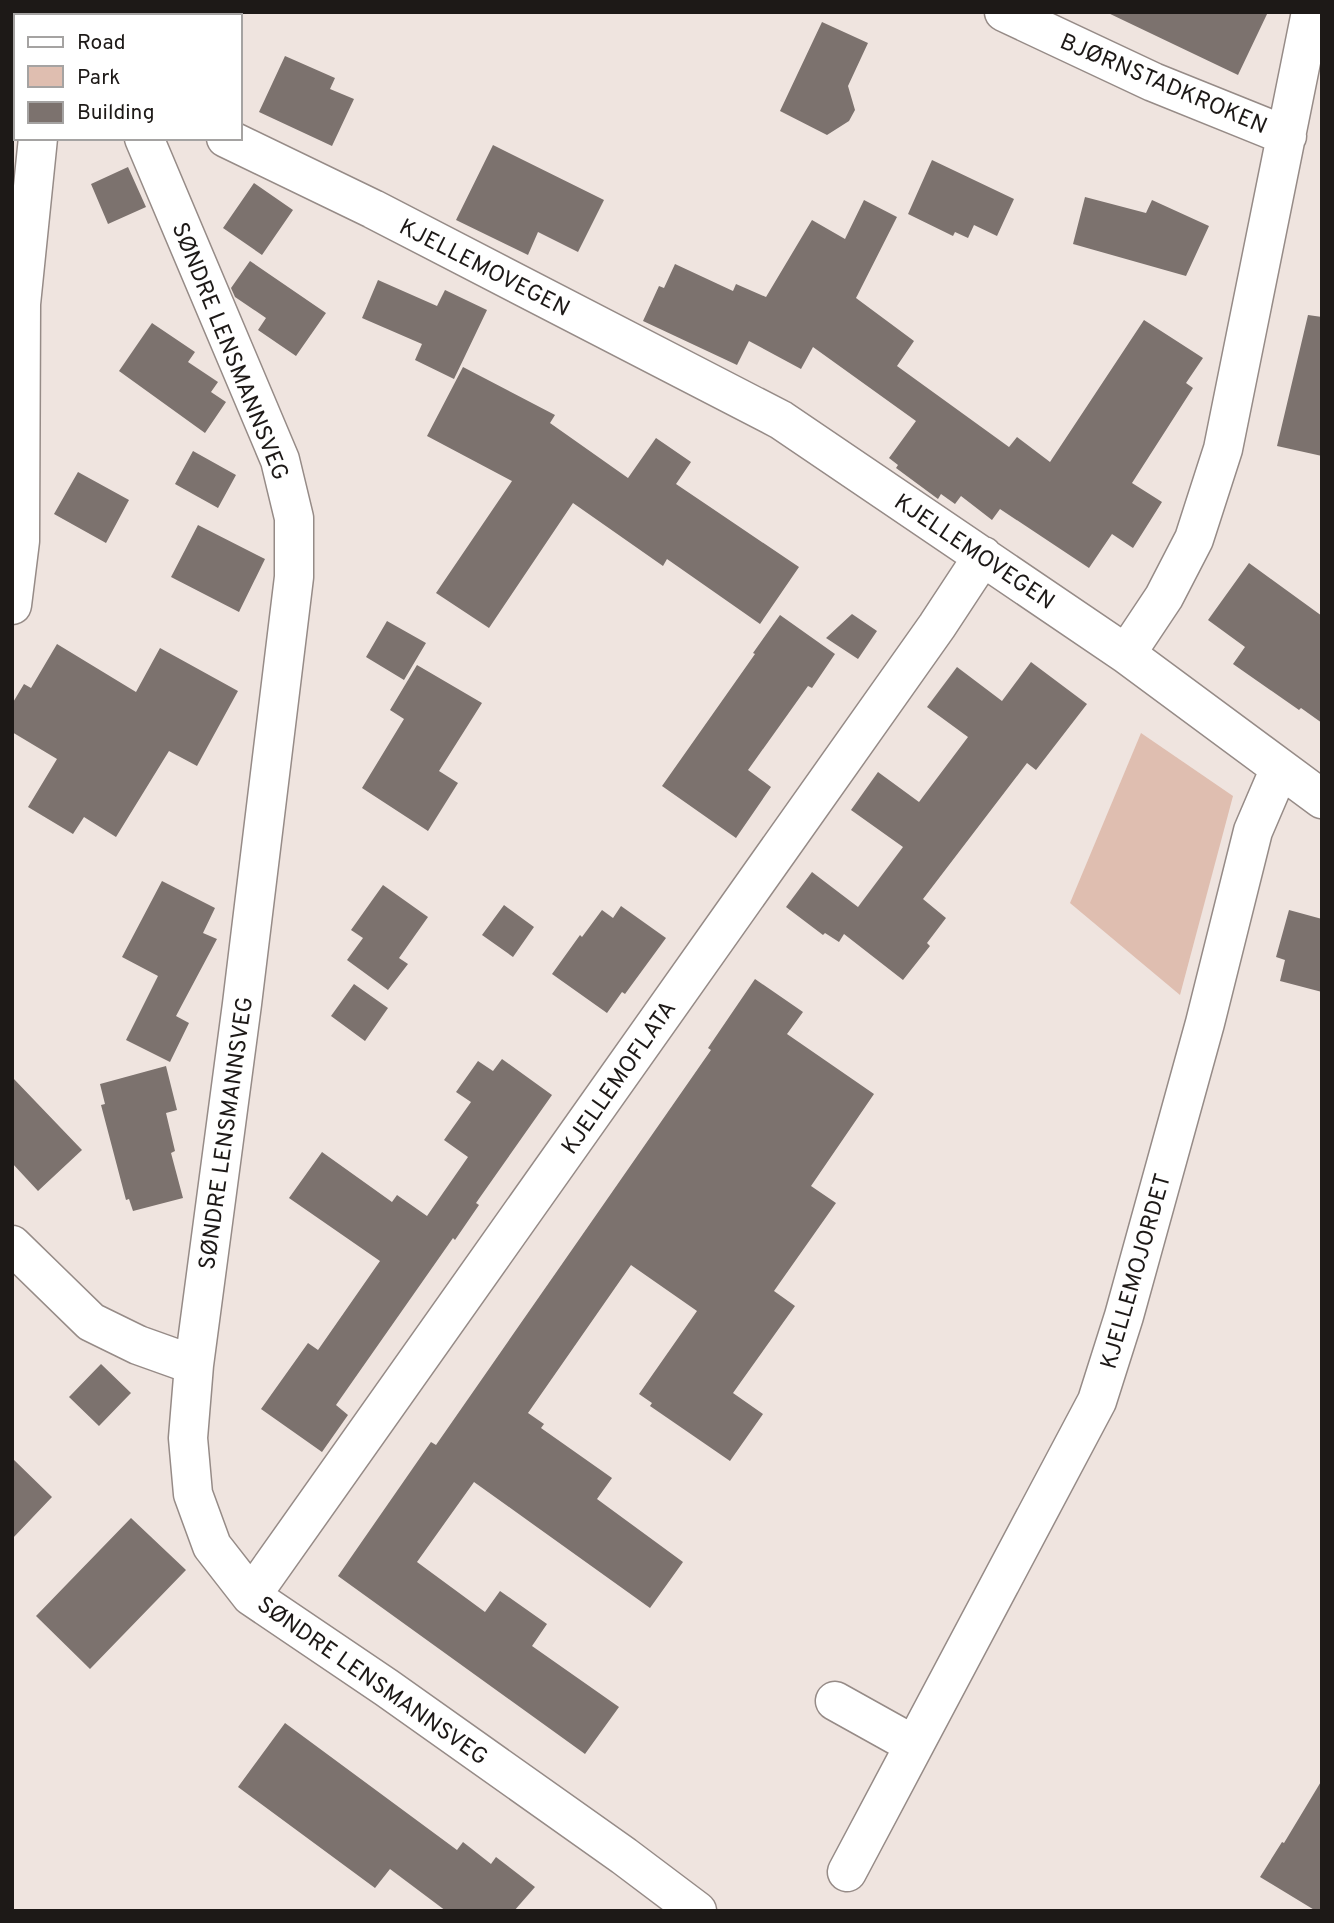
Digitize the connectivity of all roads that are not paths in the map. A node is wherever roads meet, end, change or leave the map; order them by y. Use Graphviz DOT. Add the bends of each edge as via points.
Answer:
graph roads {
  1 [pos="1004,12"];
  2 [pos="1311,12"];
  3 [pos="1287,136"];
  4 [pos="38,140"];
  5 [pos="145,140"];
  6 [pos="230,140"];
  7 [pos="983,556"];
  8 [pos="12,605"];
  9 [pos="1126,654"];
  10 [pos="1280,768"];
  11 [pos="1322,799"];
  12 [pos="12,1245"];
  13 [pos="194,1365"];
  14 [pos="251,1596"];
  15 [pos="835,1701"];
  16 [pos="914,1745"];
  17 [pos="847,1872"];
  18 [pos="697,1911"];
  1 -- 3 [label="street, BJØRNSTADKROKEN" via="1153,82"];
  2 -- 3 [label="street"];
  3 -- 9 [label="street" via="1219,462 1194,539 1164,597"];
  4 -- 8 [label="street" via="21,304 20,541"];
  5 -- 13 [label="street, SØNDRE LENSMANNSVEG" via="280,460 293,518 292,591"];
  6 -- 7 [label="street, KJELLEMOVEGEN" via="781,420"];
  7 -- 9 [label="street, KJELLEMOVEGEN"];
  7 -- 14 [label="street, KJELLEMOFLATA"];
  9 -- 10 [label="street"];
  10 -- 11 [label="street"];
  10 -- 16 [label="street, KJELLEMOJORDET" via="1253,831 1124,1316 1097,1401"];
  12 -- 13 [label="street" via="92,1322"];
  13 -- 14 [label="street, SØNDRE LENSMANNSVEG" via="188,1438 193,1494 212,1546"];
  14 -- 18 [label="street, SØNDRE LENSMANNSVEG"];
  15 -- 16 [label="street"];
  16 -- 17 [label="street, KJELLEMOJORDET"];
}
